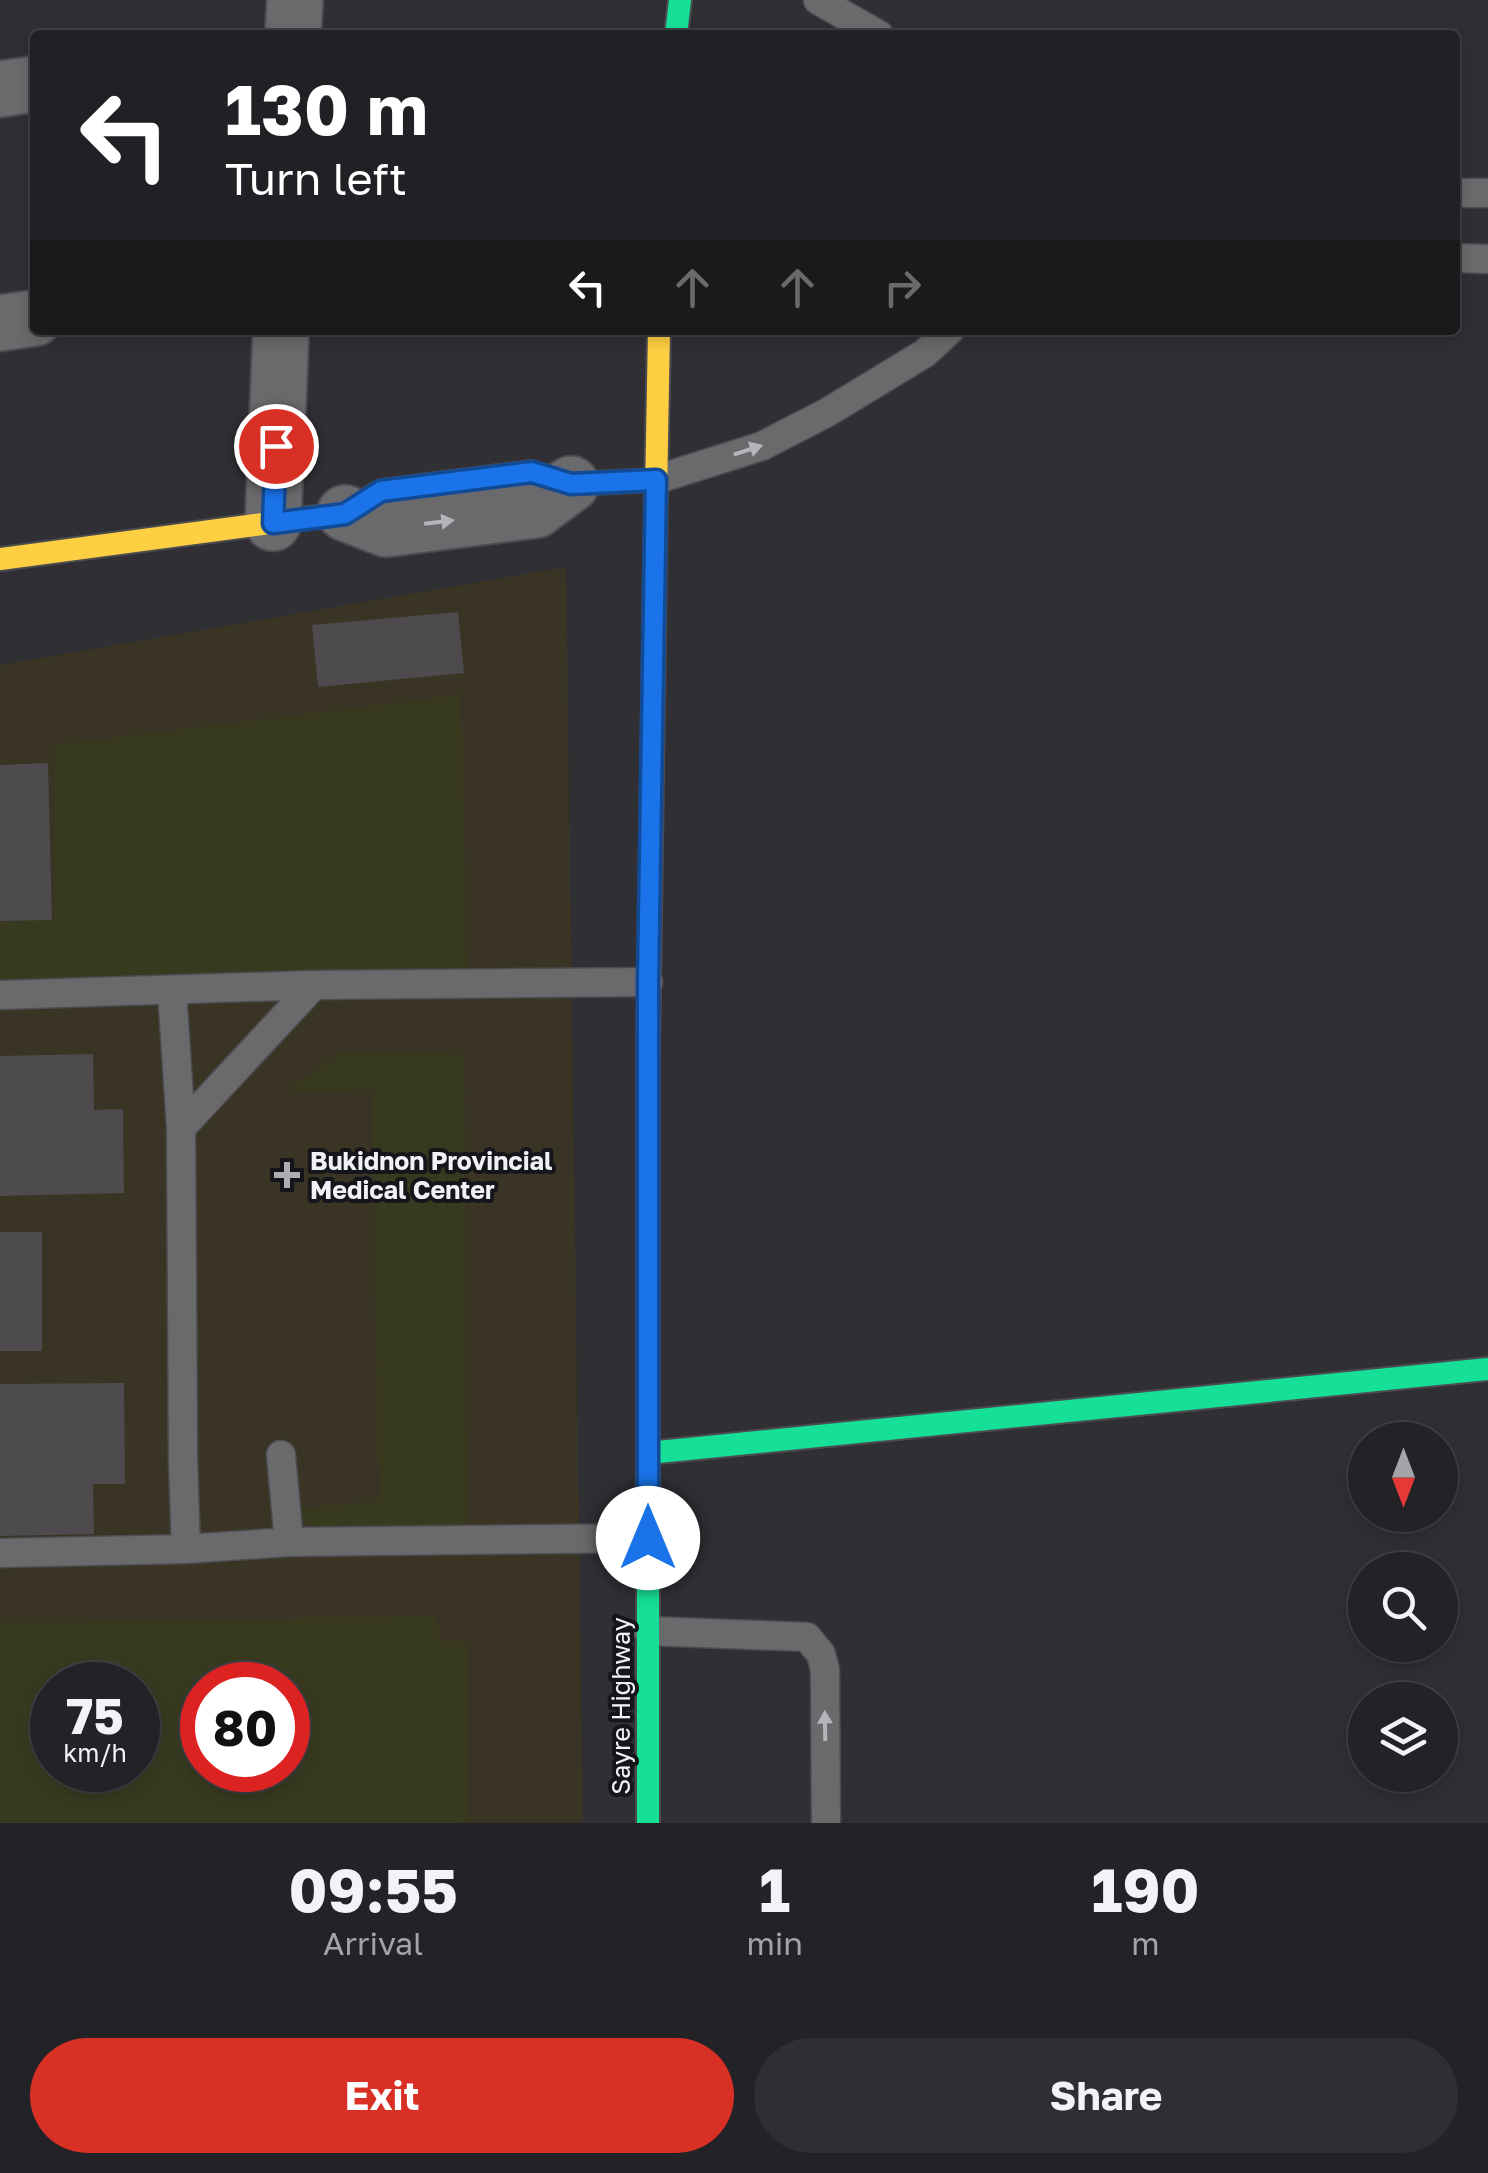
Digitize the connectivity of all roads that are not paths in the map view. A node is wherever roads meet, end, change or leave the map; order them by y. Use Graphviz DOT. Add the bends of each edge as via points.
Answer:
graph roads {
  1 [pos="295,0"];
  2 [pos="680,0"];
  3 [pos="818,0"];
  4 [pos="293,30"];
  5 [pos="677,30"];
  6 [pos="870,30"];
  7 [pos="30,85"];
  8 [pos="0,89"];
  9 [pos="1460,193"];
  10 [pos="1488,193"];
  11 [pos="1460,258"];
  12 [pos="1488,258"];
  13 [pos="30,319"];
  14 [pos="0,323"];
  15 [pos="281,335"];
  16 [pos="659,335"];
  17 [pos="944,335"];
  18 [pos="656,480"];
  19 [pos="571,484"];
  20 [pos="345,514"];
  21 [pos="273,523"];
  22 [pos="0,559"];
  23 [pos="648,982"];
  24 [pos="314,985"];
  25 [pos="172,990"];
  26 [pos="0,995"];
  27 [pos="181,1128"];
  28 [pos="1488,1368"];
  29 [pos="648,1452"];
  30 [pos="282,1455"];
  31 [pos="648,1538"];
  32 [pos="288,1542"];
  33 [pos="186,1549"];
  34 [pos="0,1553"];
  35 [pos="648,1630"];
  36 [pos="648,1823"];
  37 [pos="826,1823"];
  1 -- 4 [label="street"];
  2 -- 5 [label="main road"];
  3 -- 6 [label="lane"];
  7 -- 8 [label="street"];
  9 -- 10 [label="lane"];
  11 -- 12 [label="lane"];
  13 -- 14 [label="street"];
  15 -- 21 [label="street"];
  16 -- 18 [label="main road, Sayre Highway"];
  18 -- 17 [label="lane, one-way" via="778,438"];
  18 -- 19 [label="main road"];
  18 -- 23 [label="main road, Sayre Highway"];
  19 -- 20 [label="street" via="536,510 386,529"];
  20 -- 21 [label="main road"];
  21 -- 22 [label="main road"];
  23 -- 24 [label="lane"];
  23 -- 29 [label="main road, Sayre Highway"];
  24 -- 25 [label="lane"];
  24 -- 27 [label="lane"];
  25 -- 26 [label="lane"];
  25 -- 27 [label="lane"];
  27 -- 33 [label="lane"];
  28 -- 29 [label="main road"];
  29 -- 31 [label="main road, Sayre Highway"];
  30 -- 32 [label="lane"];
  31 -- 32 [label="lane"];
  31 -- 35 [label="main road, Sayre Highway"];
  32 -- 33 [label="lane"];
  33 -- 34 [label="lane"];
  35 -- 36 [label="main road, Sayre Highway"];
  37 -- 35 [label="lane, one-way" via="825,1670 807,1637"];
}
